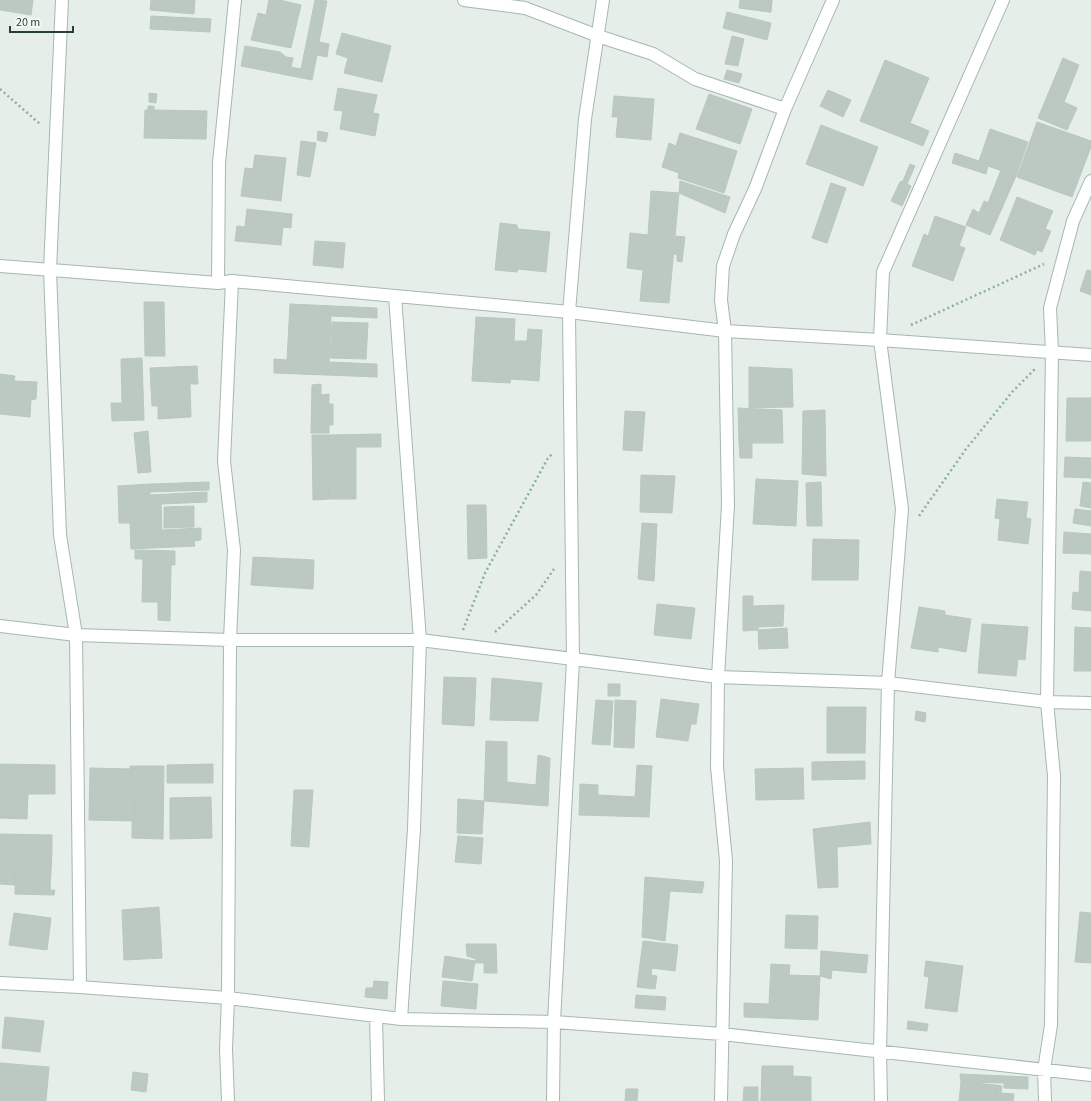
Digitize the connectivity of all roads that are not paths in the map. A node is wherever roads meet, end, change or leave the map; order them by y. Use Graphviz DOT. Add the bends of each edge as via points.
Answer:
graph roads {
  1 [pos="62,0"];
  2 [pos="235,0"];
  3 [pos="464,0"];
  4 [pos="603,0"];
  5 [pos="833,0"];
  6 [pos="1003,0"];
  7 [pos="598,36"];
  8 [pos="785,110"];
  9 [pos="1091,181"];
  10 [pos="0,266"];
  11 [pos="50,270"];
  12 [pos="232,281"];
  13 [pos="218,283"];
  14 [pos="395,296"];
  15 [pos="569,312"];
  16 [pos="725,331"];
  17 [pos="880,340"];
  18 [pos="1052,352"];
  19 [pos="1091,355"];
  20 [pos="0,626"];
  21 [pos="76,635"];
  22 [pos="230,640"];
  23 [pos="420,640"];
  24 [pos="573,660"];
  25 [pos="718,677"];
  26 [pos="888,683"];
  27 [pos="1047,702"];
  28 [pos="1091,703"];
  29 [pos="0,982"];
  30 [pos="80,987"];
  31 [pos="228,998"];
  32 [pos="376,1017"];
  33 [pos="401,1019"];
  34 [pos="554,1022"];
  35 [pos="722,1034"];
  36 [pos="880,1052"];
  37 [pos="1044,1070"];
  38 [pos="1091,1075"];
  39 [pos="228,1101"];
  40 [pos="378,1101"];
  41 [pos="553,1101"];
  42 [pos="722,1101"];
  43 [pos="881,1101"];
  44 [pos="1046,1101"];
  1 -- 11 [label="street"];
  2 -- 13 [label="street" via="219,163"];
  3 -- 7 [label="street" via="525,8"];
  4 -- 7 [label="street"];
  5 -- 8 [label="street"];
  6 -- 17 [label="street" via="883,272"];
  7 -- 8 [label="street" via="653,54 695,79"];
  7 -- 15 [label="street" via="585,119"];
  8 -- 16 [label="street" via="723,266 721,300"];
  9 -- 18 [label="street" via="1073,221 1050,308"];
  10 -- 11 [label="street"];
  11 -- 13 [label="street"];
  11 -- 21 [label="street" via="60,535"];
  12 -- 13 [label="street"];
  12 -- 14 [label="street"];
  12 -- 22 [label="street" via="224,461 234,550"];
  14 -- 15 [label="street"];
  14 -- 23 [label="street"];
  15 -- 16 [label="street"];
  15 -- 24 [label="street"];
  16 -- 17 [label="street"];
  16 -- 25 [label="street" via="728,505"];
  17 -- 18 [label="street"];
  17 -- 26 [label="street" via="902,509"];
  18 -- 19 [label="street"];
  18 -- 27 [label="street"];
  20 -- 21 [label="street"];
  21 -- 22 [label="street"];
  21 -- 30 [label="street"];
  22 -- 23 [label="street"];
  22 -- 31 [label="street"];
  23 -- 24 [label="street"];
  23 -- 33 [label="street" via="414,830"];
  24 -- 25 [label="street"];
  24 -- 34 [label="street"];
  25 -- 26 [label="street"];
  25 -- 35 [label="street" via="717,766 726,861"];
  26 -- 27 [label="street"];
  26 -- 36 [label="street"];
  27 -- 28 [label="street"];
  27 -- 37 [label="street" via="1054,776 1051,1025"];
  29 -- 30 [label="street"];
  30 -- 31 [label="street"];
  31 -- 32 [label="street"];
  31 -- 39 [label="street"];
  32 -- 33 [label="street"];
  32 -- 40 [label="street"];
  33 -- 34 [label="street"];
  34 -- 35 [label="street"];
  34 -- 41 [label="street"];
  35 -- 36 [label="street"];
  35 -- 42 [label="street"];
  36 -- 37 [label="street"];
  36 -- 43 [label="street"];
  37 -- 38 [label="street"];
  37 -- 44 [label="street"];
}
